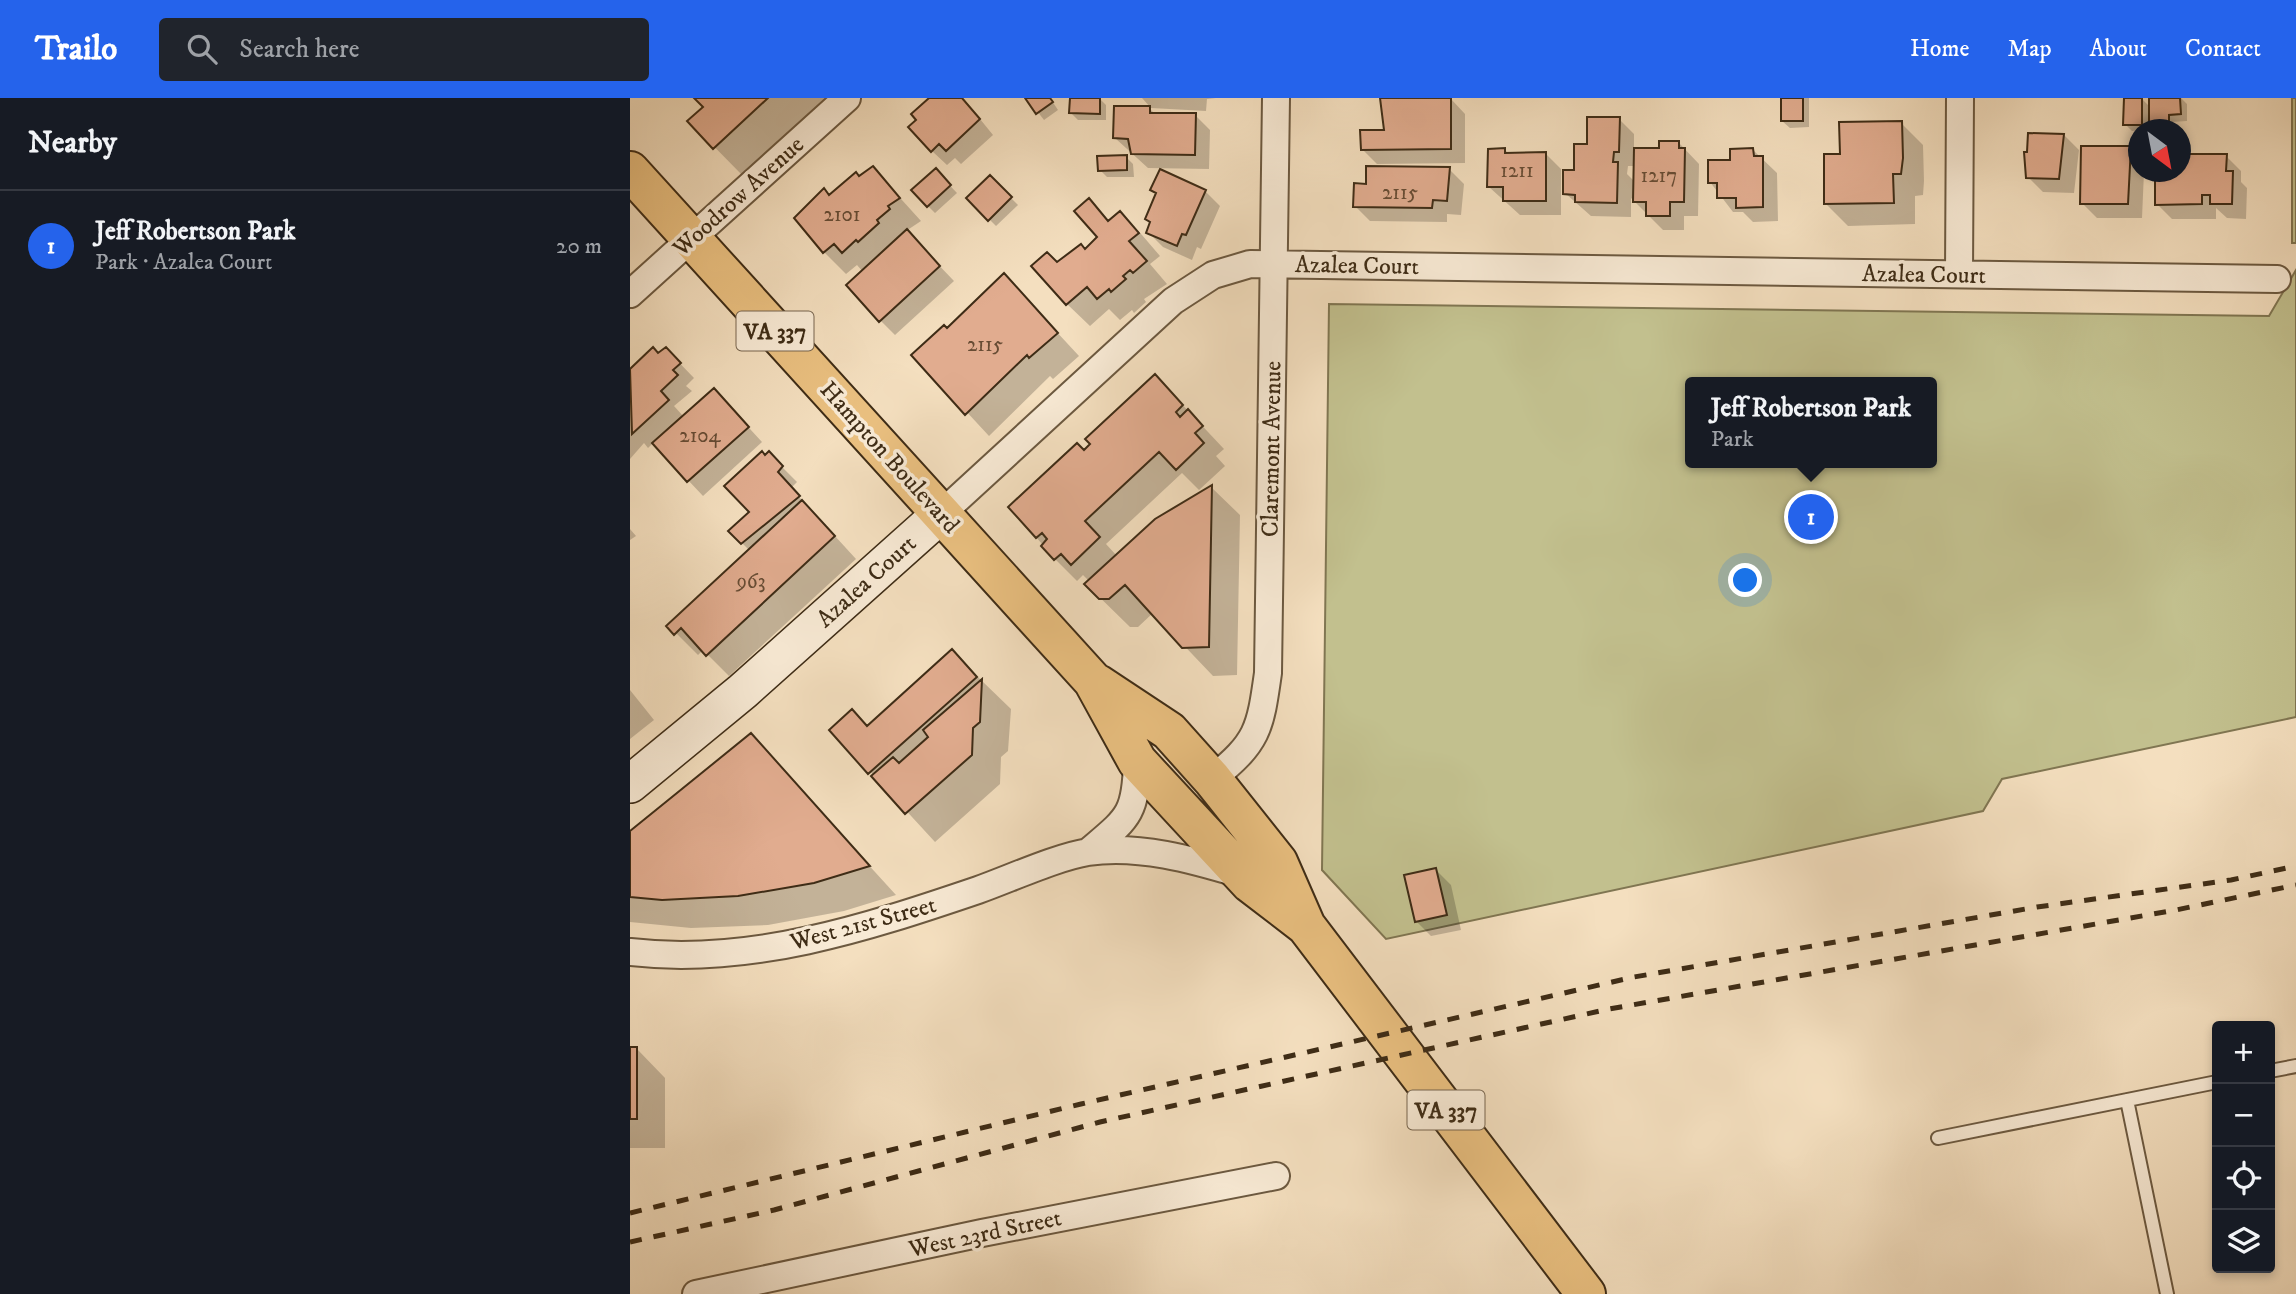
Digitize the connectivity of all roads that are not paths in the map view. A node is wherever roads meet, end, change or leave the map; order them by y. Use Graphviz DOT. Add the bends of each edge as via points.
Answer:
graph roads {
  1 [pos="847,98"];
  2 [pos="1276,98"];
  3 [pos="1960,98"];
  4 [pos="630,171"];
  5 [pos="690,237"];
  6 [pos="1273,264"];
  7 [pos="1959,274"];
  8 [pos="2277,279"];
  9 [pos="630,294"];
  10 [pos="941,514"];
  11 [pos="1093,681"];
  12 [pos="1137,761"];
  13 [pos="1212,779"];
  14 [pos="630,783"];
  15 [pos="1088,852"];
  16 [pos="1241,874"];
  17 [pos="1306,926"];
  18 [pos="630,952"];
  19 [pos="2296,1066"];
  20 [pos="2275,1070"];
  21 [pos="2212,1083"];
  22 [pos="2127,1100"];
  23 [pos="1938,1139"];
  24 [pos="1276,1175"];
  25 [pos="696,1294"];
  26 [pos="1586,1294"];
  27 [pos="2167,1294"];
  1 -- 5 [label="street, Woodrow Avenue"];
  2 -- 6 [label="street, Claremont Avenue"];
  3 -- 7 [label="street"];
  4 -- 5 [label="main road, Hampton Boulevard / VA 337"];
  5 -- 9 [label="street, Woodrow Avenue"];
  5 -- 10 [label="main road, Hampton Boulevard / VA 337"];
  6 -- 7 [label="street, Azalea Court"];
  6 -- 10 [label="street, Azalea Court" via="1233,267 1192,287"];
  6 -- 13 [label="street, Claremont Avenue" via="1268,673 1253,740"];
  7 -- 8 [label="street, Azalea Court"];
  10 -- 11 [label="main road, Hampton Boulevard / VA 337"];
  10 -- 14 [label="street, Azalea Court" via="743,691"];
  11 -- 12 [label="main road, Hampton Boulevard / VA 337"];
  11 -- 13 [label="main road, Hampton Boulevard / VA 337" via="1169,731"];
  12 -- 15 [label="street, West 21st Street" via="1131,811"];
  12 -- 16 [label="main road, Hampton Boulevard / VA 337"];
  13 -- 17 [label="main road, Hampton Boulevard / VA 337" via="1278,862"];
  15 -- 16 [label="street, West 21st Street" via="1185,857"];
  15 -- 18 [label="street, West 21st Street" via="884,922 810,941 723,953"];
  16 -- 17 [label="main road, Hampton Boulevard / VA 337"];
  17 -- 26 [label="main road, Hampton Boulevard / VA 337"];
  19 -- 20 [label="lane"];
  21 -- 22 [label="lane"];
  22 -- 23 [label="lane"];
  22 -- 27 [label="lane"];
  24 -- 25 [label="street, West 23rd Street"];
}
